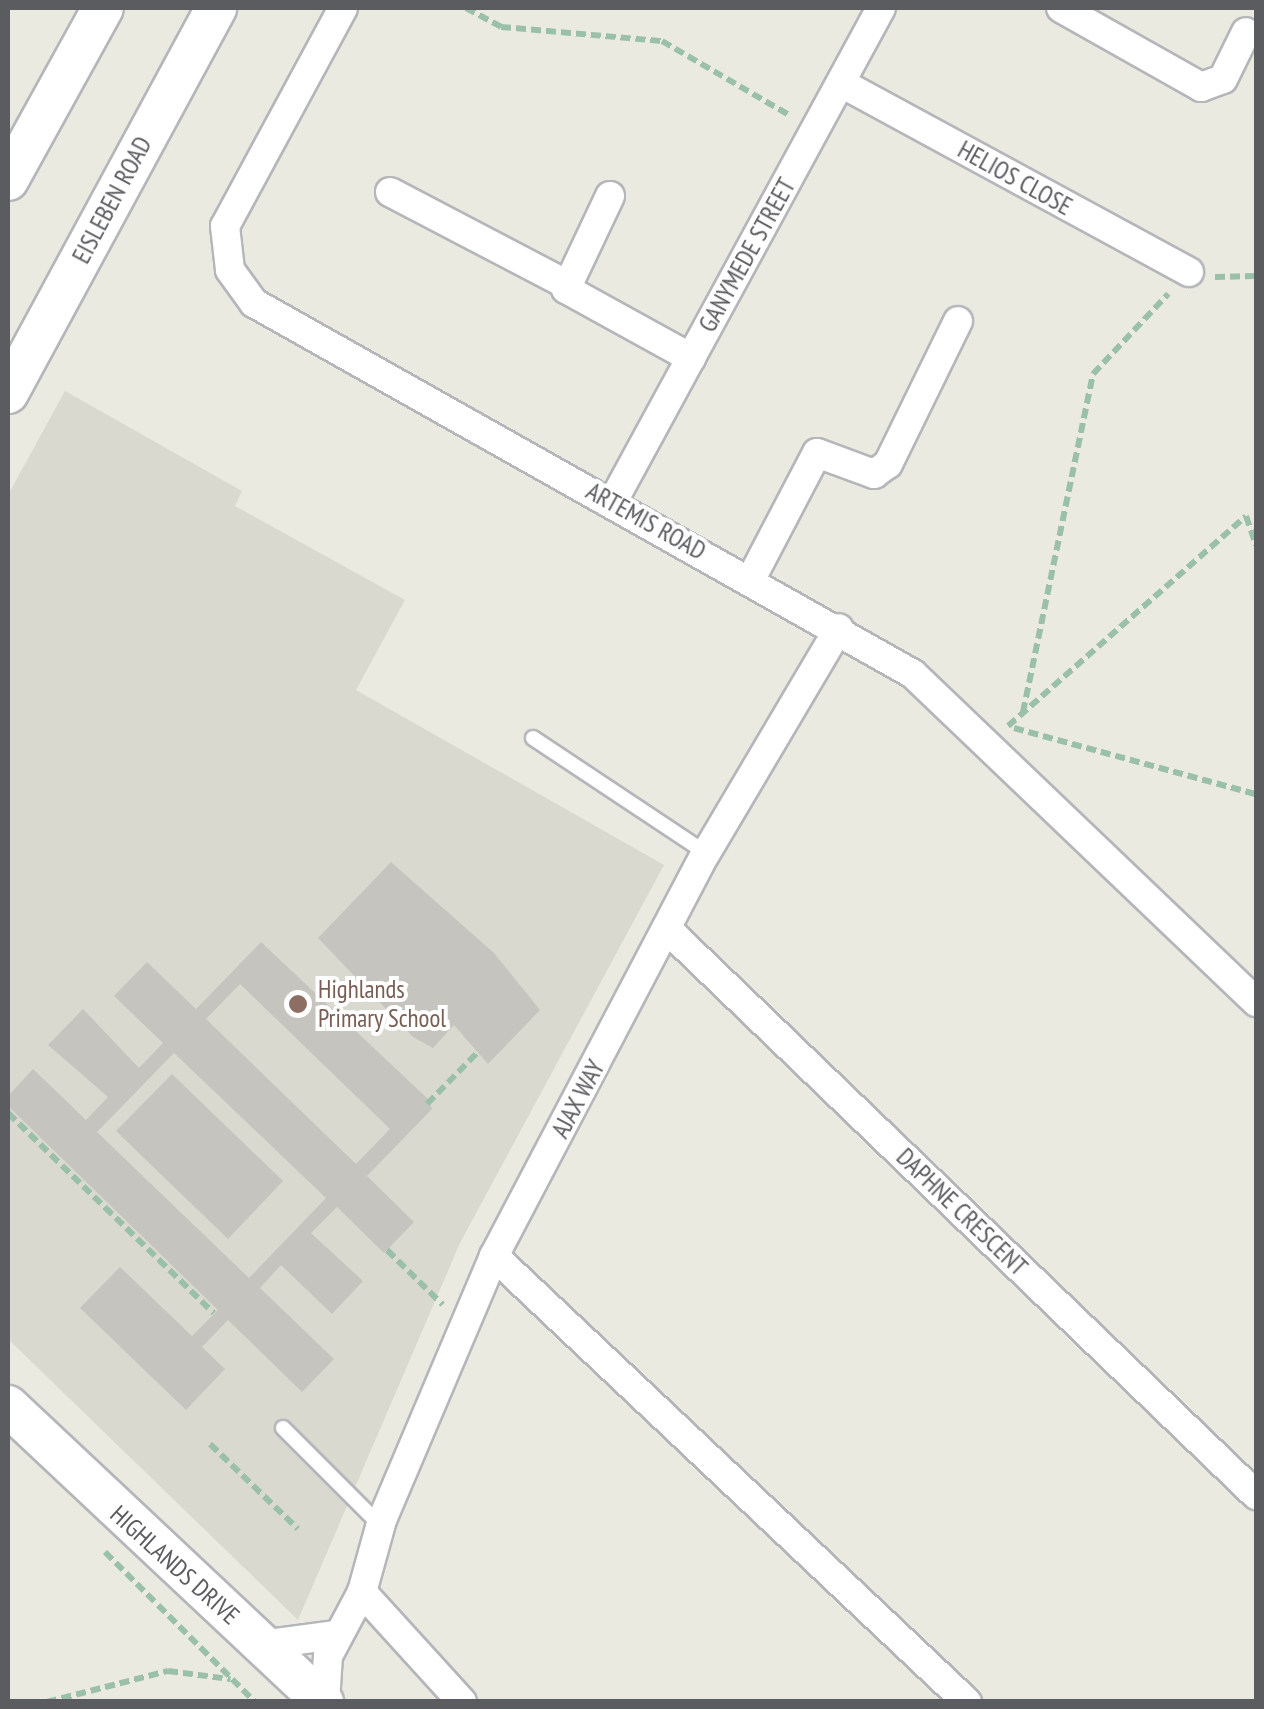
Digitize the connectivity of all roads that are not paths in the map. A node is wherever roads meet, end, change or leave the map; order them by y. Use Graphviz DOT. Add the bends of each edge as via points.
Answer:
graph roads {
  1 [pos="102,8"];
  2 [pos="216,8"];
  3 [pos="343,8"];
  4 [pos="881,8"];
  5 [pos="1060,8"];
  6 [pos="1246,32"];
  7 [pos="841,83"];
  8 [pos="8,180"];
  9 [pos="390,192"];
  10 [pos="610,196"];
  11 [pos="1189,272"];
  12 [pos="564,283"];
  13 [pos="958,321"];
  14 [pos="691,358"];
  15 [pos="8,393"];
  16 [pos="612,503"];
  17 [pos="750,579"];
  18 [pos="839,628"];
  19 [pos="533,738"];
  20 [pos="706,853"];
  21 [pos="666,929"];
  22 [pos="1256,1002"];
  23 [pos="494,1256"];
  24 [pos="14,1420"];
  25 [pos="283,1428"];
  26 [pos="1256,1495"];
  27 [pos="380,1526"];
  28 [pos="362,1592"];
  29 [pos="336,1635"];
  30 [pos="261,1645"];
  31 [pos="324,1702"];
  32 [pos="462,1702"];
  33 [pos="967,1702"];
  1 -- 8 [label="main road"];
  2 -- 15 [label="main road, EISLEBEN ROAD"];
  3 -- 16 [label="street, ARTEMIS ROAD" via="232,207 225,250 239,286 254,303"];
  4 -- 7 [label="street, GANYMEDE STREET"];
  5 -- 6 [label="street" via="1202,87 1224,79"];
  7 -- 11 [label="street, HELIOS CLOSE"];
  7 -- 14 [label="street, GANYMEDE STREET"];
  9 -- 12 [label="street"];
  10 -- 12 [label="street"];
  12 -- 14 [label="street"];
  13 -- 17 [label="street" via="888,464 874,474 818,453"];
  14 -- 16 [label="street, GANYMEDE STREET"];
  16 -- 17 [label="street, ARTEMIS ROAD"];
  17 -- 18 [label="street, ARTEMIS ROAD"];
  18 -- 20 [label="street, AJAX WAY"];
  18 -- 22 [label="street, ARTEMIS ROAD" via="946,702"];
  19 -- 20 [label="lane"];
  20 -- 21 [label="street, AJAX WAY"];
  21 -- 23 [label="street, AJAX WAY"];
  21 -- 26 [label="street, DAPHNE CRESCENT"];
  23 -- 27 [label="street, AJAX WAY"];
  23 -- 33 [label="street" via="537,1287"];
  24 -- 30 [label="main road, HIGHLANDS DRIVE"];
  25 -- 27 [label="lane"];
  27 -- 28 [label="street, AJAX WAY"];
  28 -- 29 [label="street, AJAX WAY"];
  28 -- 32 [label="street"];
  29 -- 30 [label="street"];
  29 -- 31 [label="street, AJAX WAY"];
  30 -- 31 [label="main road, HIGHLANDS DRIVE"];
}
